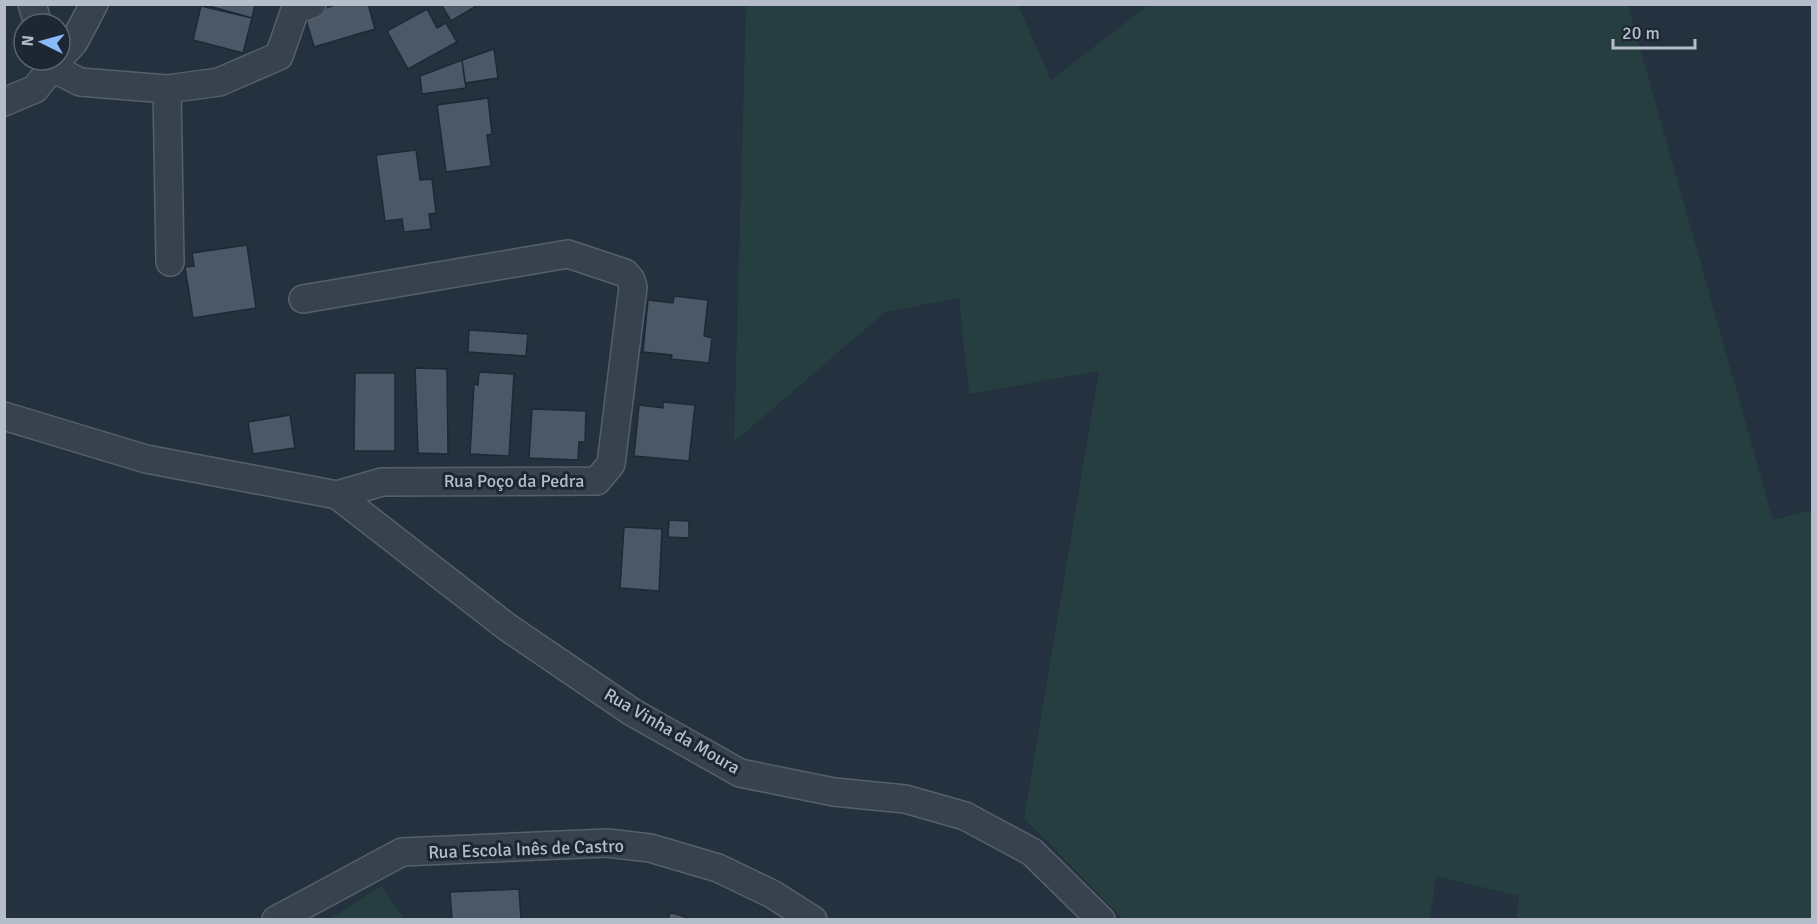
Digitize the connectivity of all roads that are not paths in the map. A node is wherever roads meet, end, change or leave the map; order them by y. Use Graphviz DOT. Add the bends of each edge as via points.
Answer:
graph roads {
  1 [pos="94,4"];
  2 [pos="312,4"];
  3 [pos="72,44"];
  4 [pos="47,72"];
  5 [pos="68,72"];
  6 [pos="167,89"];
  7 [pos="4,102"];
  8 [pos="171,262"];
  9 [pos="303,299"];
  10 [pos="4,416"];
  11 [pos="338,495"];
  12 [pos="276,920"];
  13 [pos="813,920"];
  14 [pos="1101,920"];
  1 -- 3 [label="street"];
  2 -- 6 [label="street" via="295,10 279,56 219,82"];
  4 -- 7 [label="street" via="35,90"];
  5 -- 6 [label="street" via="80,82"];
  6 -- 8 [label="street"];
  9 -- 11 [label="street, Rua Poço da Pedra" via="568,255 625,273 633,287 611,464 597,481 382,482"];
  10 -- 11 [label="street, Rua Poço da Pedra" via="146,459"];
  11 -- 14 [label="street, Rua Vinha da Moura" via="507,627 632,712 740,773 834,792 905,799 965,816 1032,852"];
  12 -- 13 [label="street, Rua Escola Inês de Castro" via="402,852 607,843 650,848 718,868 772,894"];
}
